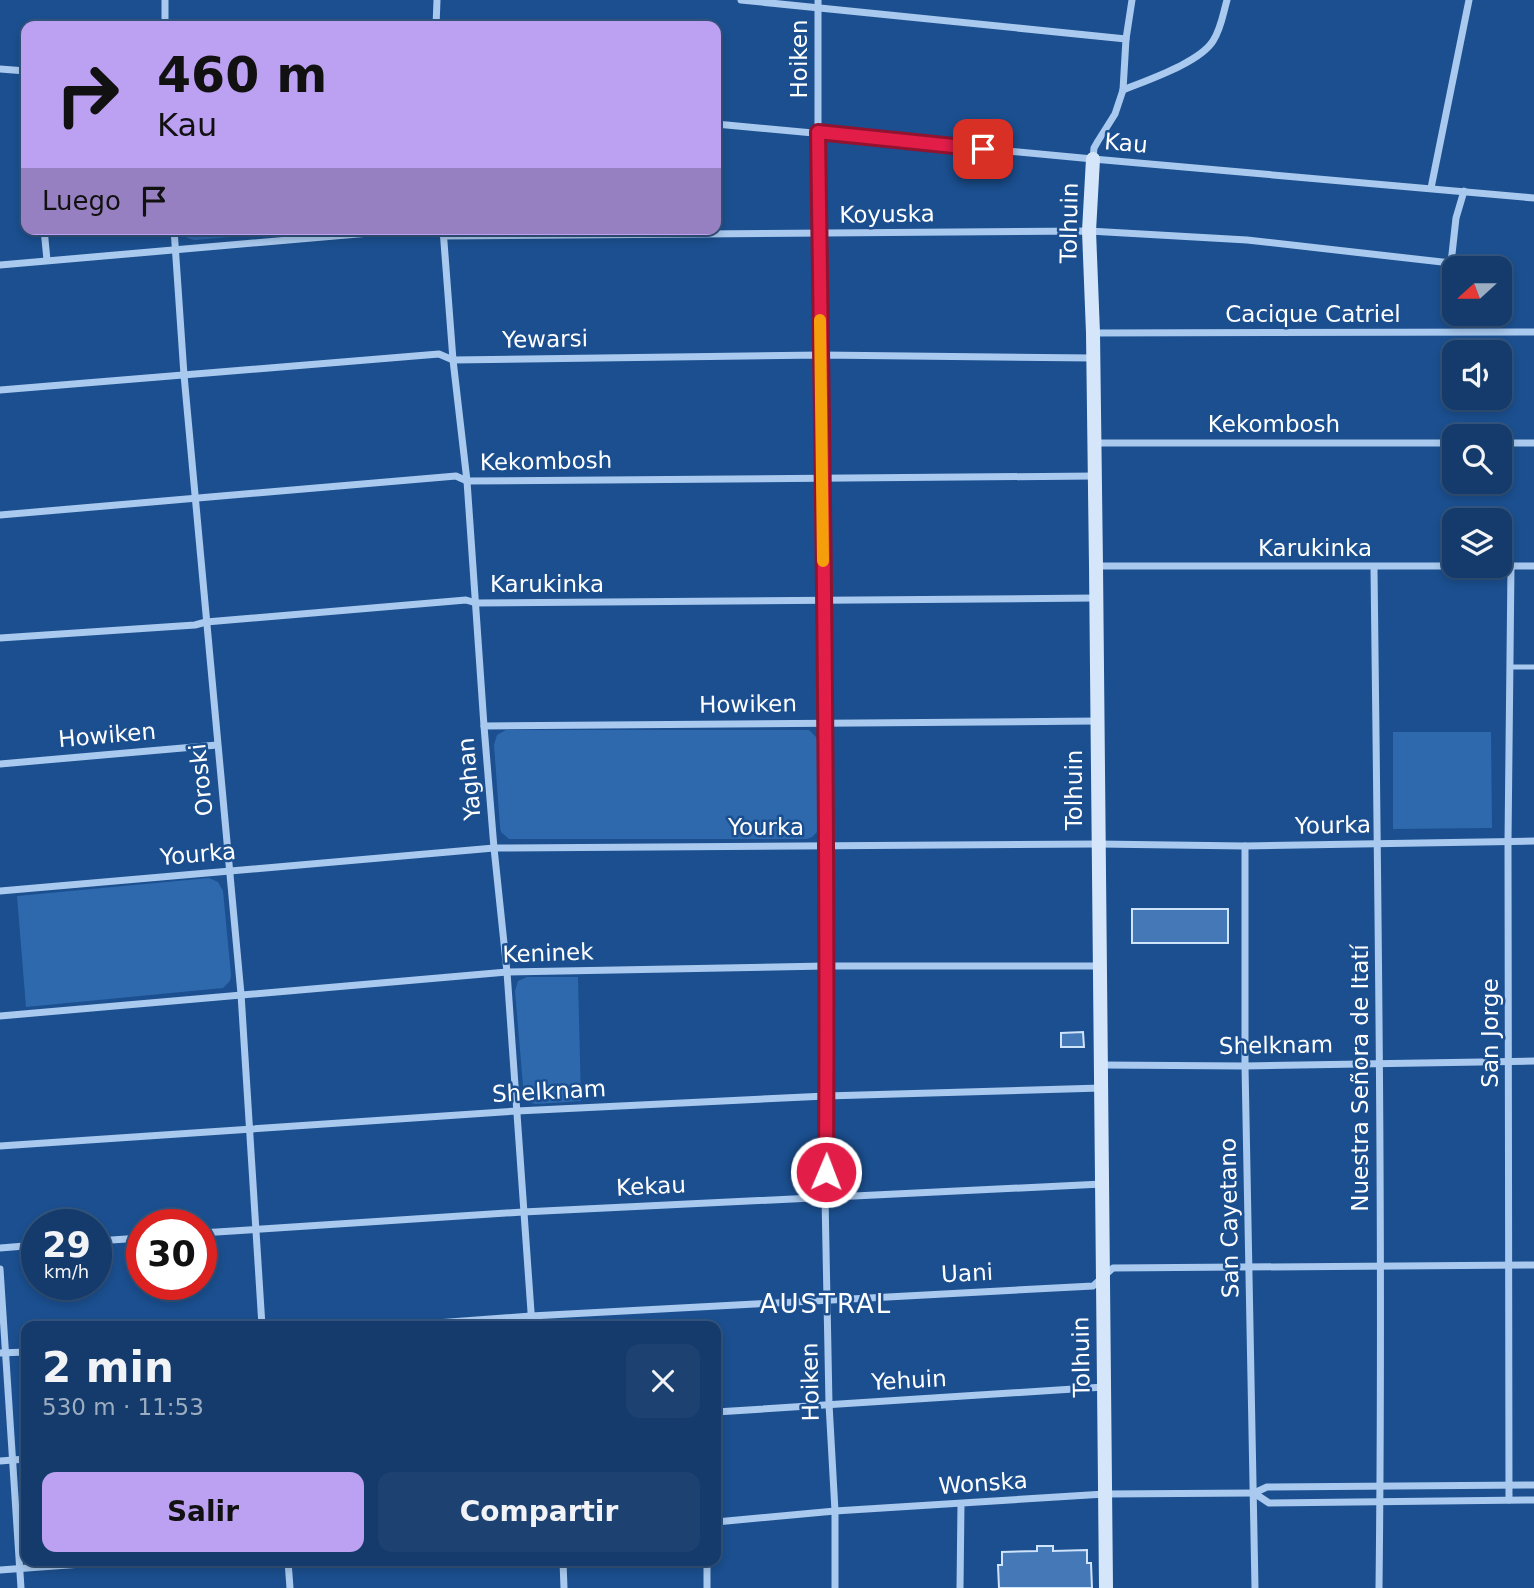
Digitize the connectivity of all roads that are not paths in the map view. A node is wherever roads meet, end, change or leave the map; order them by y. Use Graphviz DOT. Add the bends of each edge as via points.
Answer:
graph roads {
  1 [pos="165,0"];
  2 [pos="437,0"];
  3 [pos="741,0"];
  4 [pos="1132,0"];
  5 [pos="1227,0"];
  6 [pos="1469,0"];
  7 [pos="818,3"];
  8 [pos="165,21"];
  9 [pos="436,21"];
  10 [pos="1126,39"];
  11 [pos="0,69"];
  12 [pos="21,71"];
  13 [pos="1123,90"];
  14 [pos="721,124"];
  15 [pos="818,132"];
  16 [pos="1093,159"];
  17 [pos="1431,188"];
  18 [pos="1464,191"];
  19 [pos="1534,198"];
  20 [pos="1089,231"];
  21 [pos="721,234"];
  22 [pos="819,234"];
  23 [pos="45,235"];
  24 [pos="175,235"];
  25 [pos="351,235"];
  26 [pos="443,235"];
  27 [pos="176,251"];
  28 [pos="47,260"];
  29 [pos="0,265"];
  30 [pos="1534,332"];
  31 [pos="1093,333"];
  32 [pos="821,355"];
  33 [pos="1093,358"];
  34 [pos="453,360"];
  35 [pos="184,375"];
  36 [pos="0,390"];
  37 [pos="1094,443"];
  38 [pos="1442,443"];
  39 [pos="1512,443"];
  40 [pos="1534,443"];
  41 [pos="1095,476"];
  42 [pos="822,477"];
  43 [pos="467,481"];
  44 [pos="195,498"];
  45 [pos="0,514"];
  46 [pos="1096,566"];
  47 [pos="1512,566"];
  48 [pos="1534,566"];
  49 [pos="1374,567"];
  50 [pos="1442,567"];
  51 [pos="1511,578"];
  52 [pos="1096,598"];
  53 [pos="823,601"];
  54 [pos="476,603"];
  55 [pos="206,622"];
  56 [pos="0,638"];
  57 [pos="1510,667"];
  58 [pos="1534,667"];
  59 [pos="1097,721"];
  60 [pos="826,723"];
  61 [pos="484,726"];
  62 [pos="217,745"];
  63 [pos="0,764"];
  64 [pos="1508,841"];
  65 [pos="1534,841"];
  66 [pos="1098,844"];
  67 [pos="1377,844"];
  68 [pos="825,846"];
  69 [pos="1245,846"];
  70 [pos="494,848"];
  71 [pos="229,870"];
  72 [pos="0,891"];
  73 [pos="1100,966"];
  74 [pos="827,967"];
  75 [pos="507,972"];
  76 [pos="241,995"];
  77 [pos="0,1016"];
  78 [pos="1509,1061"];
  79 [pos="1534,1061"];
  80 [pos="1380,1062"];
  81 [pos="1102,1065"];
  82 [pos="1245,1066"];
  83 [pos="1101,1088"];
  84 [pos="827,1096"];
  85 [pos="517,1111"];
  86 [pos="250,1129"];
  87 [pos="0,1146"];
  88 [pos="1103,1184"];
  89 [pos="825,1197"];
  90 [pos="523,1212"];
  91 [pos="256,1229"];
  92 [pos="217,1232"];
  93 [pos="21,1246"];
  94 [pos="0,1248"];
  95 [pos="1379,1265"];
  96 [pos="1510,1265"];
  97 [pos="1534,1265"];
  98 [pos="1249,1268"];
  99 [pos="0,1269"];
  100 [pos="1103,1277"];
  101 [pos="828,1301"];
  102 [pos="531,1316"];
  103 [pos="262,1321"];
  104 [pos="464,1321"];
  105 [pos="532,1321"];
  106 [pos="21,1352"];
  107 [pos="3,1353"];
  108 [pos="1104,1387"];
  109 [pos="829,1404"];
  110 [pos="721,1412"];
  111 [pos="21,1459"];
  112 [pos="14,1460"];
  113 [pos="0,1461"];
  114 [pos="1534,1485"];
  115 [pos="1510,1486"];
  116 [pos="1380,1487"];
  117 [pos="1254,1493"];
  118 [pos="1105,1494"];
  119 [pos="1509,1500"];
  120 [pos="1534,1500"];
  121 [pos="1380,1501"];
  122 [pos="961,1504"];
  123 [pos="835,1511"];
  124 [pos="721,1522"];
  125 [pos="58,1566"];
  126 [pos="288,1566"];
  127 [pos="563,1566"];
  128 [pos="707,1566"];
  129 [pos="19,1569"];
  130 [pos="0,1570"];
  131 [pos="21,1588"];
  132 [pos="290,1588"];
  133 [pos="564,1588"];
  134 [pos="707,1588"];
  135 [pos="835,1588"];
  136 [pos="960,1588"];
  137 [pos="1106,1588"];
  138 [pos="1255,1588"];
  139 [pos="1379,1588"];
  1 -- 8 [label="street"];
  2 -- 9 [label="street"];
  3 -- 7 [label="street"];
  4 -- 10 [label="street, Tolhuin"];
  5 -- 13 [label="street" via="1220,27 1204,52"];
  6 -- 17 [label="street"];
  7 -- 10 [label="street"];
  7 -- 15 [label="street, Hoiken"];
  10 -- 13 [label="street, Tolhuin"];
  11 -- 12 [label="street"];
  13 -- 16 [label="street, Tolhuin"];
  14 -- 15 [label="street, Kau"];
  15 -- 16 [label="street, Kau"];
  15 -- 22 [label="street, Hoiken"];
  16 -- 17 [label="street, Kau"];
  16 -- 20 [label="street, Tolhuin"];
  17 -- 18 [label="street, Kau"];
  18 -- 19 [label="street, Kau"];
  18 -- 20 [label="street, Koyuska" via="1451,263 1247,240"];
  20 -- 22 [label="street, Koyuska"];
  20 -- 31 [label="street, Tolhuin"];
  21 -- 22 [label="street, Koyuska"];
  22 -- 32 [label="street, Hoiken"];
  23 -- 28 [label="street"];
  24 -- 27 [label="street, Oroski"];
  25 -- 27 [label="street"];
  26 -- 34 [label="street, Yaghan"];
  27 -- 28 [label="street"];
  27 -- 35 [label="street, Oroski"];
  28 -- 29 [label="street"];
  30 -- 31 [label="street, Cacique Catriel"];
  31 -- 33 [label="street, Tolhuin"];
  32 -- 33 [label="street, Yewarsi"];
  32 -- 34 [label="street, Yewarsi"];
  32 -- 42 [label="street, Hoiken"];
  33 -- 37 [label="street, Tolhuin"];
  34 -- 35 [label="street, Yewarsi" via="439,354"];
  34 -- 43 [label="street, Yaghan"];
  35 -- 36 [label="street, Yewarsi"];
  35 -- 44 [label="street, Oroski"];
  37 -- 38 [label="street, Kekombosh"];
  37 -- 41 [label="street, Tolhuin"];
  39 -- 40 [label="street"];
  41 -- 42 [label="street, Kekombosh"];
  41 -- 46 [label="street, Tolhuin"];
  42 -- 43 [label="street, Kekombosh"];
  42 -- 53 [label="street, Hoiken"];
  43 -- 44 [label="street, Kekombosh" via="456,477"];
  43 -- 54 [label="street, Yaghan"];
  44 -- 45 [label="street, Kekombosh"];
  44 -- 55 [label="street, Oroski"];
  46 -- 49 [label="street, Karukinka"];
  46 -- 52 [label="street, Tolhuin"];
  47 -- 48 [label="street, Karukinka"];
  49 -- 50 [label="street, Karukinka"];
  49 -- 67 [label="street, Nuestra Señora de Itatí"];
  51 -- 57 [label="street, San Jorge"];
  52 -- 53 [label="street, Karukinka"];
  52 -- 59 [label="street, Tolhuin"];
  53 -- 54 [label="street, Karukinka"];
  53 -- 60 [label="street, Hoiken"];
  54 -- 55 [label="street, Karukinka" via="466,600"];
  54 -- 61 [label="street, Yaghan"];
  55 -- 56 [label="street, Karukinka"];
  55 -- 62 [label="street, Oroski"];
  57 -- 58 [label="lane"];
  57 -- 64 [label="street, San Jorge"];
  59 -- 60 [label="street, Howiken"];
  59 -- 66 [label="street, Tolhuin"];
  60 -- 61 [label="street, Howiken"];
  60 -- 68 [label="street, Hoiken"];
  61 -- 70 [label="street, Yaghan"];
  62 -- 63 [label="street, Howiken"];
  62 -- 71 [label="street, Oroski"];
  64 -- 65 [label="street, Yourka"];
  64 -- 67 [label="street, Yourka"];
  64 -- 78 [label="street, San Jorge"];
  66 -- 68 [label="street, Yourka"];
  66 -- 69 [label="street, Yourka"];
  66 -- 73 [label="street, Tolhuin"];
  67 -- 69 [label="street, Yourka"];
  67 -- 80 [label="street, Nuestra Señora de Itatí"];
  68 -- 70 [label="street, Yourka"];
  68 -- 74 [label="street, Hoiken"];
  69 -- 82 [label="street, San Cayetano"];
  70 -- 71 [label="street, Yourka"];
  70 -- 75 [label="street, Yaghan"];
  71 -- 72 [label="street, Yourka"];
  71 -- 76 [label="street, Oroski"];
  73 -- 74 [label="street, Keninek"];
  73 -- 81 [label="street, Tolhuin"];
  74 -- 75 [label="street, Keninek"];
  74 -- 84 [label="street, Hoiken"];
  75 -- 76 [label="street, Keninek"];
  75 -- 85 [label="street, Yaghan"];
  76 -- 77 [label="street, Keninek"];
  76 -- 86 [label="street, Oroski"];
  78 -- 79 [label="street, Shelknam"];
  78 -- 80 [label="street, Shelknam"];
  78 -- 96 [label="street, San Jorge"];
  80 -- 82 [label="street, Shelknam"];
  80 -- 95 [label="street, Nuestra Señora de Itatí"];
  81 -- 82 [label="street, Shelknam"];
  81 -- 83 [label="street, Tolhuin"];
  82 -- 98 [label="street, San Cayetano"];
  83 -- 84 [label="street, Shelknam"];
  83 -- 88 [label="street, Tolhuin"];
  84 -- 85 [label="street, Shelknam"];
  84 -- 89 [label="street, Hoiken"];
  85 -- 86 [label="street, Shelknam"];
  85 -- 90 [label="street, Yaghan"];
  86 -- 87 [label="street, Shelknam"];
  86 -- 91 [label="street, Oroski"];
  88 -- 89 [label="street, Kekau"];
  88 -- 100 [label="street, Tolhuin"];
  89 -- 90 [label="street, Kekau"];
  89 -- 101 [label="street, Hoiken"];
  90 -- 91 [label="street, Kekau"];
  90 -- 102 [label="street, Yaghan"];
  91 -- 92 [label="street, Kekau"];
  91 -- 103 [label="street, Oroski"];
  93 -- 94 [label="street"];
  95 -- 96 [label="street, Uani"];
  95 -- 98 [label="street, Uani"];
  95 -- 116 [label="street, Nuestra Señora de Itatí"];
  96 -- 97 [label="street, Uani"];
  96 -- 115 [label="street, San Jorge"];
  98 -- 100 [label="street, Uani" via="1113,1268"];
  98 -- 117 [label="street, San Cayetano"];
  99 -- 107 [label="street"];
  100 -- 101 [label="street, Uani" via="1093,1286"];
  100 -- 108 [label="street, Tolhuin"];
  101 -- 102 [label="street, Uani"];
  101 -- 109 [label="street, Hoiken"];
  102 -- 104 [label="street, Uani"];
  102 -- 105 [label="street, Yaghan"];
  106 -- 107 [label="street"];
  107 -- 112 [label="street"];
  108 -- 109 [label="street, Yehuin"];
  108 -- 118 [label="street, Tolhuin"];
  109 -- 110 [label="street, Yehuin"];
  109 -- 123 [label="street, Hoiken"];
  111 -- 112 [label="street"];
  112 -- 113 [label="street"];
  112 -- 129 [label="street"];
  114 -- 115 [label="street, Wonska"];
  115 -- 116 [label="street, Wonska"];
  115 -- 119 [label="street, San Jorge"];
  116 -- 117 [label="street, Wonska" via="1267,1487"];
  116 -- 121 [label="street, Nuestra Señora de Itatí"];
  117 -- 118 [label="street, Wonska"];
  117 -- 121 [label="street, Wonska" via="1269,1503"];
  117 -- 138 [label="street, San Cayetano"];
  118 -- 122 [label="street, Wonska"];
  118 -- 137 [label="street, Tolhuin"];
  119 -- 120 [label="street, Wonska"];
  119 -- 121 [label="street, Wonska"];
  121 -- 139 [label="street, Nuestra Señora de Itatí"];
  122 -- 123 [label="street, Wonska"];
  122 -- 136 [label="street"];
  123 -- 124 [label="street, Wonska"];
  123 -- 135 [label="street, Hoiken"];
  125 -- 129 [label="street"];
  126 -- 132 [label="street"];
  127 -- 133 [label="street"];
  128 -- 134 [label="street"];
  129 -- 130 [label="street"];
  129 -- 131 [label="street"];
}
